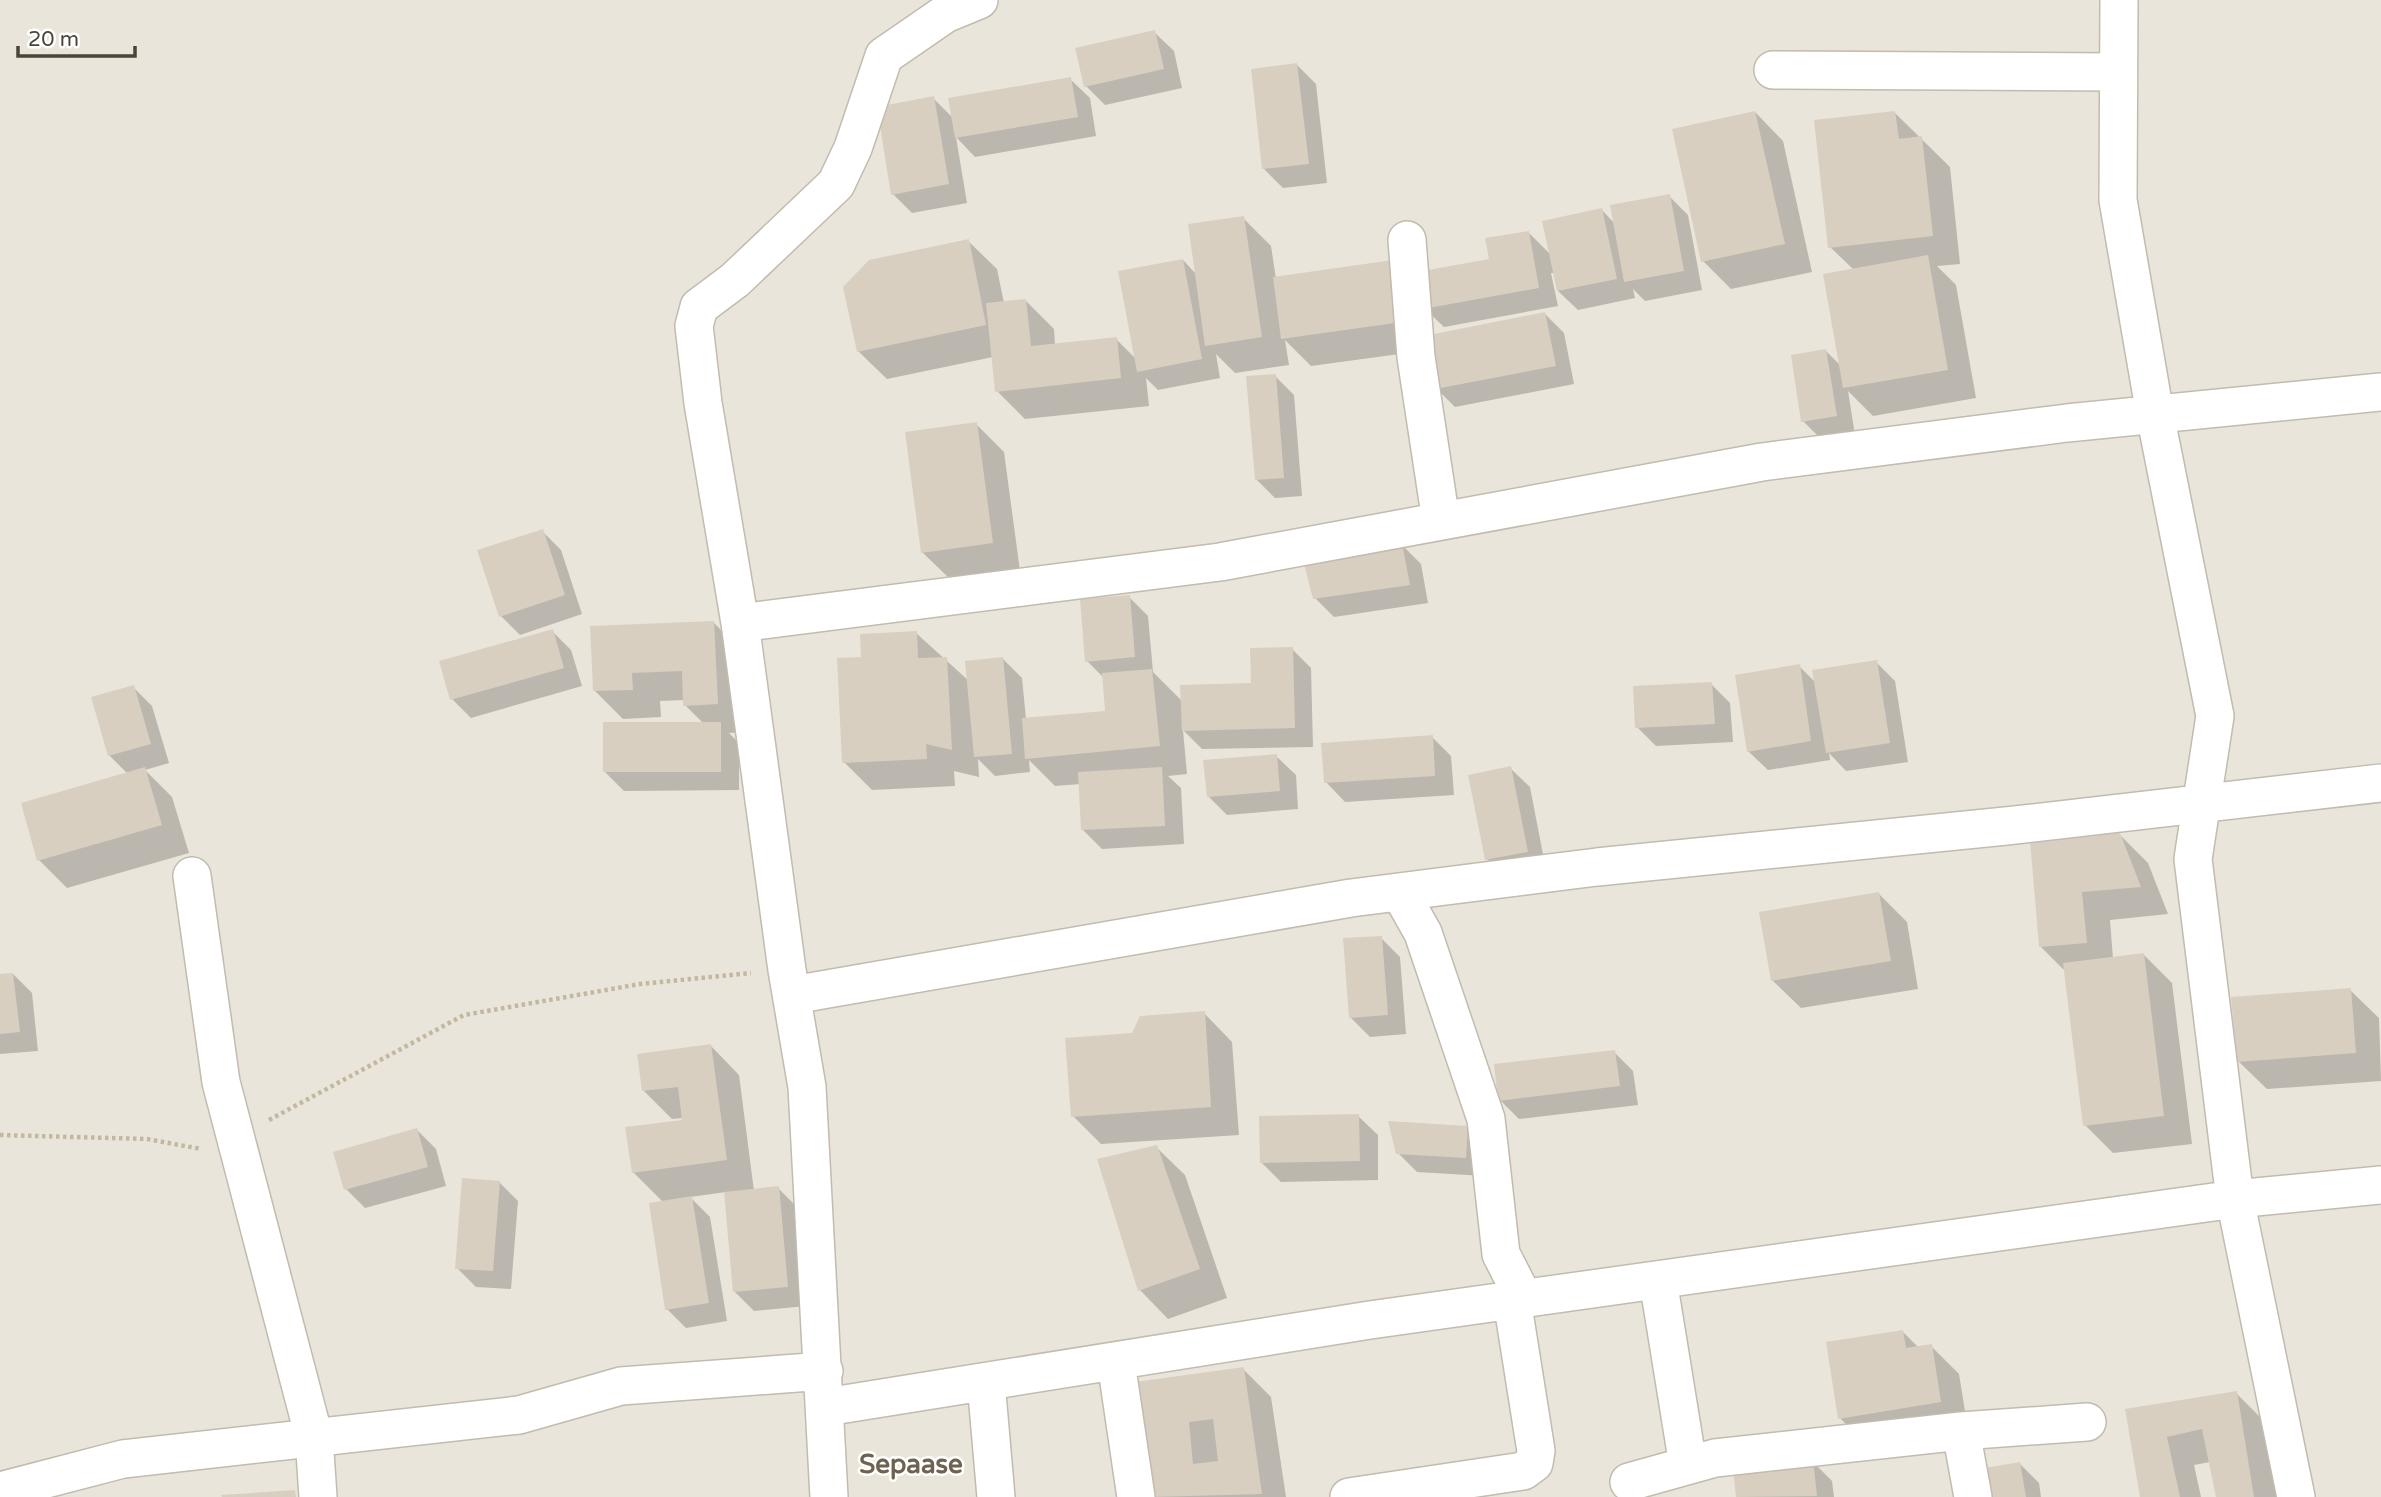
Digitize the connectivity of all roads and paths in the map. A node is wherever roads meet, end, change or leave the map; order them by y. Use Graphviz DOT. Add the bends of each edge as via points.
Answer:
graph roads {
  1 [pos="979,0"];
  2 [pos="2119,0"];
  3 [pos="1773,71"];
  4 [pos="2118,72"];
  5 [pos="1407,240"];
  6 [pos="2381,392"];
  7 [pos="2155,414"];
  8 [pos="1441,521"];
  9 [pos="740,623"];
  10 [pos="2381,783"];
  11 [pos="2202,803"];
  12 [pos="192,876"];
  13 [pos="1401,894"];
  14 [pos="790,983"];
  15 [pos="0,1135"];
  16 [pos="240,1147"];
  17 [pos="2381,1185"];
  18 [pos="2235,1199"];
  19 [pos="1658,1280"];
  20 [pos="1518,1300"];
  21 [pos="1116,1362"];
  22 [pos="824,1371"];
  23 [pos="986,1382"];
  24 [pos="826,1407"];
  25 [pos="2087,1422"];
  26 [pos="1961,1431"];
  27 [pos="314,1437"];
  28 [pos="1688,1465"];
  29 [pos="1629,1482"];
  30 [pos="0,1490"];
  31 [pos="318,1497"];
  32 [pos="829,1497"];
  33 [pos="996,1497"];
  34 [pos="1136,1497"];
  35 [pos="1349,1497"];
  36 [pos="1973,1497"];
  37 [pos="2295,1497"];
  1 -- 9 [label="street" via="945,14 884,56 836,184 695,315 703,403"];
  2 -- 4 [label="street"];
  3 -- 4 [label="street"];
  4 -- 7 [label="street" via="2118,200"];
  5 -- 8 [label="street" via="1416,357"];
  6 -- 7 [label="street"];
  7 -- 8 [label="street" via="1762,462"];
  7 -- 11 [label="street" via="2215,716"];
  8 -- 9 [label="street" via="1220,562"];
  9 -- 14 [label="street"];
  10 -- 11 [label="street"];
  11 -- 13 [label="street" via="1597,867"];
  11 -- 18 [label="street" via="2193,859"];
  12 -- 16 [label="street" via="222,1082"];
  13 -- 14 [label="street"];
  13 -- 20 [label="street" via="1423,933 1486,1119 1501,1254"];
  14 -- 16 [label="path" via="640,984 464,1015"];
  14 -- 22 [label="street" via="807,1087"];
  15 -- 16 [label="path"];
  16 -- 27 [label="street"];
  17 -- 18 [label="street"];
  18 -- 19 [label="street"];
  18 -- 37 [label="street"];
  19 -- 20 [label="street"];
  19 -- 28 [label="street"];
  20 -- 21 [label="street"];
  20 -- 35 [label="street" via="1534,1463 1523,1471"];
  21 -- 23 [label="street"];
  21 -- 34 [label="street"];
  22 -- 24 [label="street"];
  22 -- 27 [label="street" via="621,1385 519,1415"];
  23 -- 24 [label="street"];
  23 -- 33 [label="street"];
  24 -- 32 [label="street"];
  25 -- 26 [label="street"];
  26 -- 28 [label="street" via="1714,1458"];
  26 -- 36 [label="street"];
  27 -- 30 [label="street" via="123,1459"];
  27 -- 31 [label="street"];
  28 -- 29 [label="street"];
}
